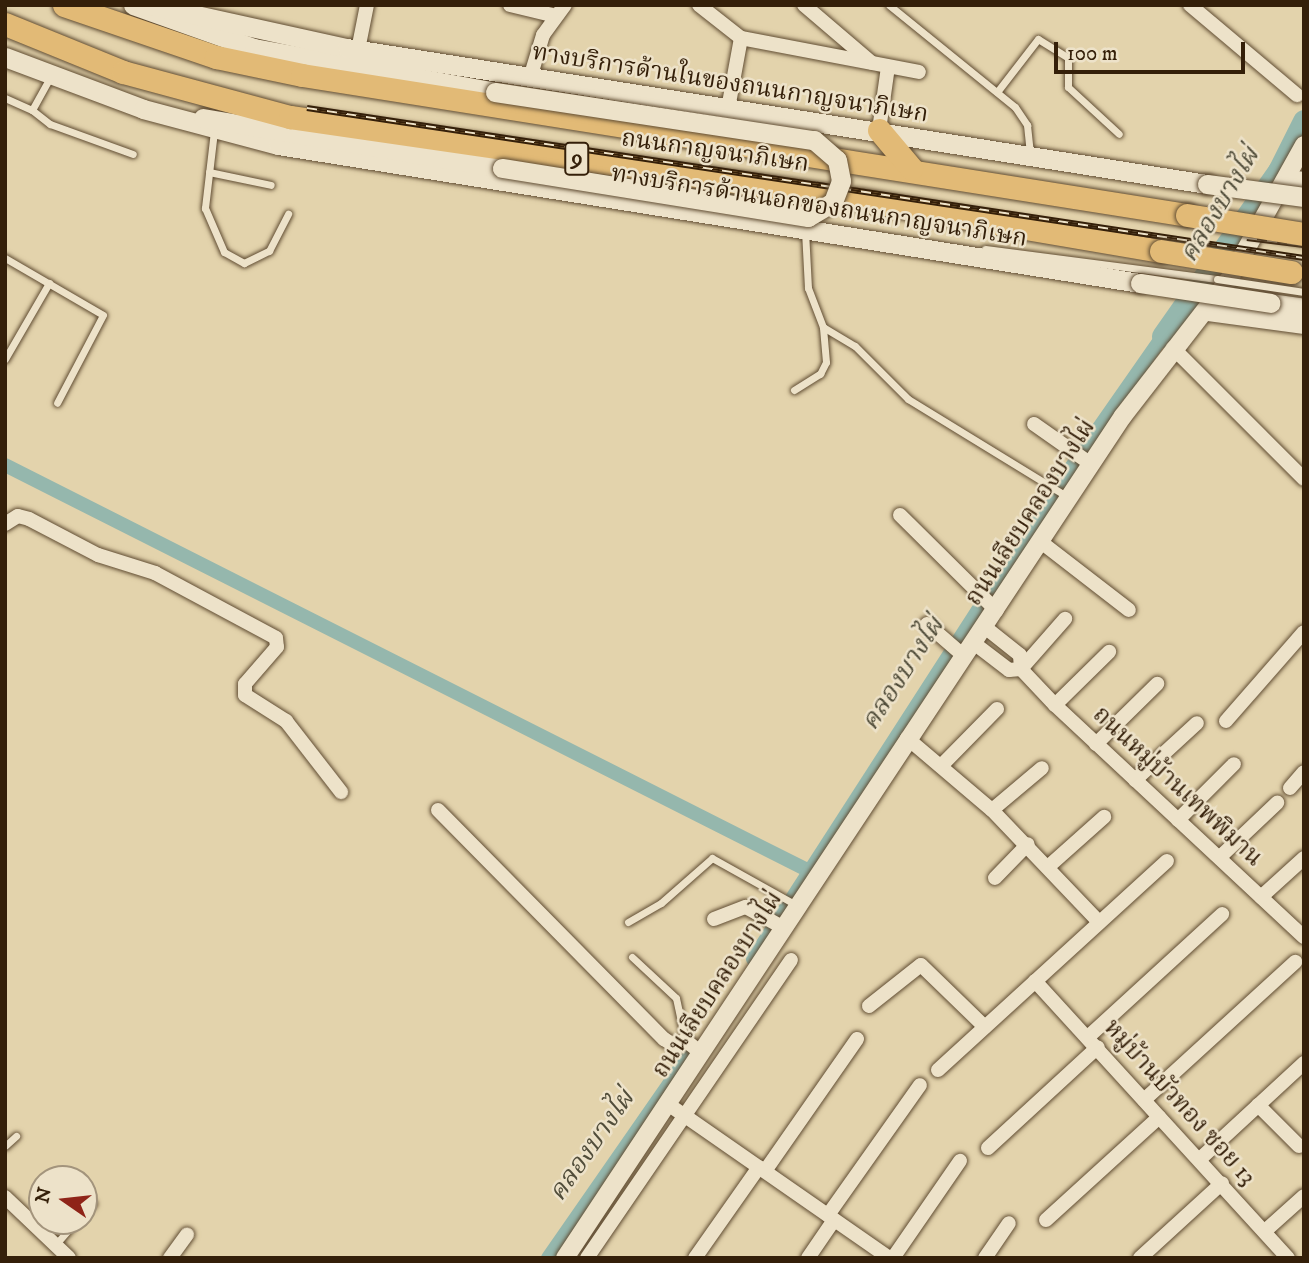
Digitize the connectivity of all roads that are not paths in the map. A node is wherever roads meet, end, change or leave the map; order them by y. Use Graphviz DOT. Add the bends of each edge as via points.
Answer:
graph roads {
  1 [pos="64,5"];
  2 [pos="134,5"];
  3 [pos="151,5"];
  4 [pos="367,5"];
  5 [pos="510,5"];
  6 [pos="699,5"];
  7 [pos="804,5"];
  8 [pos="889,5"];
  9 [pos="1190,5"];
  10 [pos="560,10"];
  11 [pos="5,24"];
  12 [pos="741,38"];
  13 [pos="358,50"];
  14 [pos="5,57"];
  15 [pos="881,66"];
  16 [pos="919,72"];
  17 [pos="50,78"];
  18 [pos="530,78"];
  19 [pos="997,92"];
  20 [pos="1297,95"];
  21 [pos="5,98"];
  22 [pos="143,109"];
  23 [pos="728,109"];
  24 [pos="32,110"];
  25 [pos="214,131"];
  26 [pos="879,131"];
  27 [pos="1119,134"];
  28 [pos="1304,145"];
  29 [pos="133,154"];
  30 [pos="1030,155"];
  31 [pos="911,168"];
  32 [pos="209,172"];
  33 [pos="1295,180"];
  34 [pos="271,185"];
  35 [pos="1304,197"];
  36 [pos="288,215"];
  37 [pos="805,230"];
  38 [pos="1304,234"];
  39 [pos="870,240"];
  40 [pos="5,258"];
  41 [pos="1297,273"];
  42 [pos="48,283"];
  43 [pos="1304,292"];
  44 [pos="1304,308"];
  45 [pos="1208,311"];
  46 [pos="1304,324"];
  47 [pos="823,327"];
  48 [pos="1174,348"];
  49 [pos="5,359"];
  50 [pos="794,390"];
  51 [pos="57,403"];
  52 [pos="1034,424"];
  53 [pos="1088,462"];
  54 [pos="1304,479"];
  55 [pos="1066,495"];
  56 [pos="900,515"];
  57 [pos="5,523"];
  58 [pos="1041,542"];
  59 [pos="994,609"];
  60 [pos="1129,610"];
  61 [pos="1065,619"];
  62 [pos="927,624"];
  63 [pos="986,628"];
  64 [pos="1304,632"];
  65 [pos="967,652"];
  66 [pos="1109,652"];
  67 [pos="1021,669"];
  68 [pos="1157,684"];
  69 [pos="1055,705"];
  70 [pos="997,709"];
  71 [pos="1226,721"];
  72 [pos="1197,723"];
  73 [pos="907,738"];
  74 [pos="1096,744"];
  75 [pos="1234,764"];
  76 [pos="941,766"];
  77 [pos="1042,768"];
  78 [pos="1304,772"];
  79 [pos="1135,780"];
  80 [pos="1290,788"];
  81 [pos="341,792"];
  82 [pos="1277,803"];
  83 [pos="438,810"];
  84 [pos="992,810"];
  85 [pos="1104,817"];
  86 [pos="1178,820"];
  87 [pos="1028,844"];
  88 [pos="1220,858"];
  89 [pos="1304,858"];
  90 [pos="1167,861"];
  91 [pos="1049,866"];
  92 [pos="995,878"];
  93 [pos="1261,897"];
  94 [pos="795,904"];
  95 [pos="1222,914"];
  96 [pos="714,919"];
  97 [pos="628,922"];
  98 [pos="1099,922"];
  99 [pos="781,925"];
  100 [pos="1303,936"];
  101 [pos="632,957"];
  102 [pos="792,960"];
  103 [pos="1295,962"];
  104 [pos="1035,981"];
  105 [pos="869,1006"];
  106 [pos="985,1027"];
  107 [pos="857,1039"];
  108 [pos="1093,1042"];
  109 [pos="692,1046"];
  110 [pos="1304,1063"];
  111 [pos="938,1070"];
  112 [pos="920,1085"];
  113 [pos="1144,1100"];
  114 [pos="1258,1105"];
  115 [pos="676,1110"];
  116 [pos="1159,1117"];
  117 [pos="16,1136"];
  118 [pos="5,1146"];
  119 [pos="1299,1146"];
  120 [pos="988,1148"];
  121 [pos="1200,1159"];
  122 [pos="960,1161"];
  123 [pos="762,1169"];
  124 [pos="1222,1183"];
  125 [pos="5,1197"];
  126 [pos="1301,1204"];
  127 [pos="831,1217"];
  128 [pos="1046,1220"];
  129 [pos="1009,1223"];
  130 [pos="1265,1231"];
  131 [pos="64,1235"];
  132 [pos="187,1235"];
  133 [pos="55,1245"];
  134 [pos="1284,1256"];
  135 [pos="69,1258"];
  136 [pos="170,1258"];
  137 [pos="565,1258"];
  138 [pos="587,1258"];
  139 [pos="695,1258"];
  140 [pos="808,1258"];
  141 [pos="891,1258"];
  142 [pos="985,1258"];
  143 [pos="1140,1258"];
  1 -- 31 [label="highway, ถนนกาญจนาภิเษก / 9" via="216,57 302,75"];
  2 -- 22 [label="main road, bridge" via="254,48 495,92 814,140 838,160 841,181 833,202 808,217"];
  3 -- 13 [label="main road, ทางบริการด้านในของถนนกาญจนาภิเษก"];
  4 -- 13 [label="street"];
  5 -- 10 [label="street"];
  6 -- 12 [label="street"];
  7 -- 15 [label="street"];
  8 -- 19 [label="lane"];
  9 -- 20 [label="street"];
  10 -- 18 [label="street"];
  11 -- 41 [label="highway, ถนนกาญจนาภิเษก / 9, bridge" via="123,72 290,117 862,200"];
  12 -- 15 [label="street"];
  12 -- 23 [label="street"];
  13 -- 18 [label="main road, ทางบริการด้านในของถนนกาญจนาภิเษก"];
  14 -- 17 [label="main road, ทางบริการด้านนอกของถนนกาญจนาภิเษก"];
  15 -- 16 [label="street"];
  15 -- 26 [label="street"];
  17 -- 22 [label="main road, ทางบริการด้านนอกของถนนกาญจนาภิเษก"];
  17 -- 24 [label="lane"];
  18 -- 23 [label="main road, ทางบริการด้านในของถนนกาญจนาภิเษก"];
  19 -- 27 [label="lane" via="1038,38 1068,58 1068,88"];
  19 -- 30 [label="lane" via="1027,125"];
  21 -- 24 [label="lane"];
  22 -- 25 [label="main road, ทางบริการด้านนอกของถนนกาญจนาภิเษก"];
  23 -- 26 [label="main road, ทางบริการด้านในของถนนกาญจนาภิเษก"];
  24 -- 29 [label="lane" via="50,124"];
  25 -- 32 [label="lane"];
  25 -- 37 [label="main road, ทางบริการด้านนอกของถนนกาญจนาภิเษก"];
  26 -- 30 [label="main road, ทางบริการด้านในของถนนกาญจนาภิเษก"];
  26 -- 31 [label="highway"];
  28 -- 33 [label="street, ถนนเลียบคลองบางไผ่"];
  30 -- 35 [label="main road, ทางบริการด้านในของถนนกาญจนาภิเษก, bridge"];
  31 -- 38 [label="highway, ถนนกาญจนาภิเษก / 9, bridge"];
  32 -- 34 [label="lane"];
  32 -- 36 [label="lane" via="207,220 232,261 269,251"];
  33 -- 45 [label="street, ถนนเลียบคลองบางไผ่"];
  37 -- 39 [label="main road, ทางบริการด้านนอกของถนนกาญจนาภิเษก"];
  37 -- 47 [label="lane" via="808,288"];
  39 -- 43 [label="lane, bridge" via="1002,251"];
  39 -- 44 [label="main road, ทางบริการด้านนอกของถนนกาญจนาภิเษก, bridge"];
  40 -- 42 [label="lane"];
  42 -- 49 [label="lane"];
  42 -- 51 [label="lane" via="104,319"];
  45 -- 46 [label="main road"];
  45 -- 48 [label="street, ถนนเลียบคลองบางไผ่"];
  47 -- 50 [label="lane" via="826,362 820,374"];
  47 -- 55 [label="lane" via="855,346 908,399"];
  48 -- 53 [label="street, ถนนเลียบคลองบางไผ่"];
  48 -- 54 [label="street"];
  52 -- 53 [label="street"];
  53 -- 55 [label="street, ถนนเลียบคลองบางไผ่"];
  55 -- 58 [label="street, ถนนเลียบคลองบางไผ่"];
  56 -- 59 [label="street"];
  57 -- 81 [label="street" via="18,516 29,519 98,555 155,573 276,638 277,647 245,684 245,695 286,721"];
  58 -- 59 [label="street, ถนนเลียบคลองบางไผ่"];
  58 -- 60 [label="street"];
  59 -- 63 [label="street, ถนนเลียบคลองบางไผ่"];
  61 -- 67 [label="street"];
  62 -- 65 [label="street, ถนนหมู่บ้านเทพพิมาน"];
  63 -- 65 [label="street, ถนนเลียบคลองบางไผ่"];
  63 -- 67 [label="street, ถนนหมู่บ้านเทพพิมาน" via="1020,655"];
  64 -- 71 [label="street"];
  65 -- 67 [label="street, ถนนหมู่บ้านเทพพิมาน" via="1009,670"];
  65 -- 73 [label="street, ถนนเลียบคลองบางไผ่"];
  66 -- 69 [label="street"];
  67 -- 69 [label="street, ถนนหมู่บ้านเทพพิมาน"];
  68 -- 74 [label="street"];
  69 -- 74 [label="street, ถนนหมู่บ้านเทพพิมาน"];
  70 -- 76 [label="street"];
  72 -- 79 [label="street"];
  73 -- 76 [label="street"];
  73 -- 94 [label="street, ถนนเลียบคลองบางไผ่"];
  74 -- 79 [label="street, ถนนหมู่บ้านเทพพิมาน"];
  75 -- 86 [label="street"];
  76 -- 84 [label="street"];
  77 -- 84 [label="street"];
  78 -- 80 [label="street"];
  79 -- 86 [label="street, ถนนหมู่บ้านเทพพิมาน"];
  82 -- 88 [label="street"];
  83 -- 109 [label="street" via="664,1039 677,1047"];
  84 -- 87 [label="street"];
  85 -- 91 [label="street"];
  86 -- 88 [label="street, ถนนหมู่บ้านเทพพิมาน"];
  87 -- 91 [label="street"];
  87 -- 92 [label="street"];
  88 -- 93 [label="street, ถนนหมู่บ้านเทพพิมาน"];
  89 -- 93 [label="street"];
  90 -- 98 [label="street"];
  91 -- 98 [label="street"];
  93 -- 100 [label="street, ถนนหมู่บ้านเทพพิมาน"];
  94 -- 97 [label="lane" via="708,859 661,903"];
  94 -- 99 [label="street, ถนนเลียบคลองบางไผ่"];
  95 -- 108 [label="street"];
  96 -- 99 [label="street" via="736,909 761,911"];
  98 -- 104 [label="street"];
  99 -- 109 [label="street, ถนนเลียบคลองบางไผ่"];
  101 -- 109 [label="lane" via="676,998"];
  102 -- 115 [label="street"];
  103 -- 113 [label="street"];
  104 -- 106 [label="street"];
  104 -- 108 [label="street, หมู่บ้านบัวทอง ซอย 13"];
  105 -- 106 [label="street" via="921,965"];
  106 -- 111 [label="street"];
  107 -- 123 [label="street"];
  108 -- 113 [label="street, หมู่บ้านบัวทอง ซอย 13"];
  108 -- 120 [label="street"];
  109 -- 115 [label="street, ถนนเลียบคลองบางไผ่"];
  110 -- 114 [label="street"];
  112 -- 127 [label="street"];
  113 -- 116 [label="street, หมู่บ้านบัวทอง ซอย 13"];
  114 -- 119 [label="street"];
  114 -- 121 [label="street"];
  115 -- 123 [label="street"];
  115 -- 137 [label="street, ถนนเลียบคลองบางไผ่"];
  115 -- 138 [label="street"];
  116 -- 121 [label="street, หมู่บ้านบัวทอง ซอย 13"];
  116 -- 128 [label="street"];
  117 -- 118 [label="lane"];
  121 -- 124 [label="street, หมู่บ้านบัวทอง ซอย 13"];
  122 -- 141 [label="street"];
  123 -- 127 [label="street"];
  123 -- 139 [label="street"];
  124 -- 130 [label="street, หมู่บ้านบัวทอง ซอย 13"];
  124 -- 143 [label="street"];
  125 -- 133 [label="street"];
  126 -- 130 [label="street"];
  127 -- 140 [label="street"];
  127 -- 141 [label="street"];
  129 -- 142 [label="street"];
  130 -- 134 [label="street, หมู่บ้านบัวทอง ซอย 13"];
  131 -- 133 [label="lane"];
  132 -- 136 [label="street"];
  133 -- 135 [label="street"];
}
